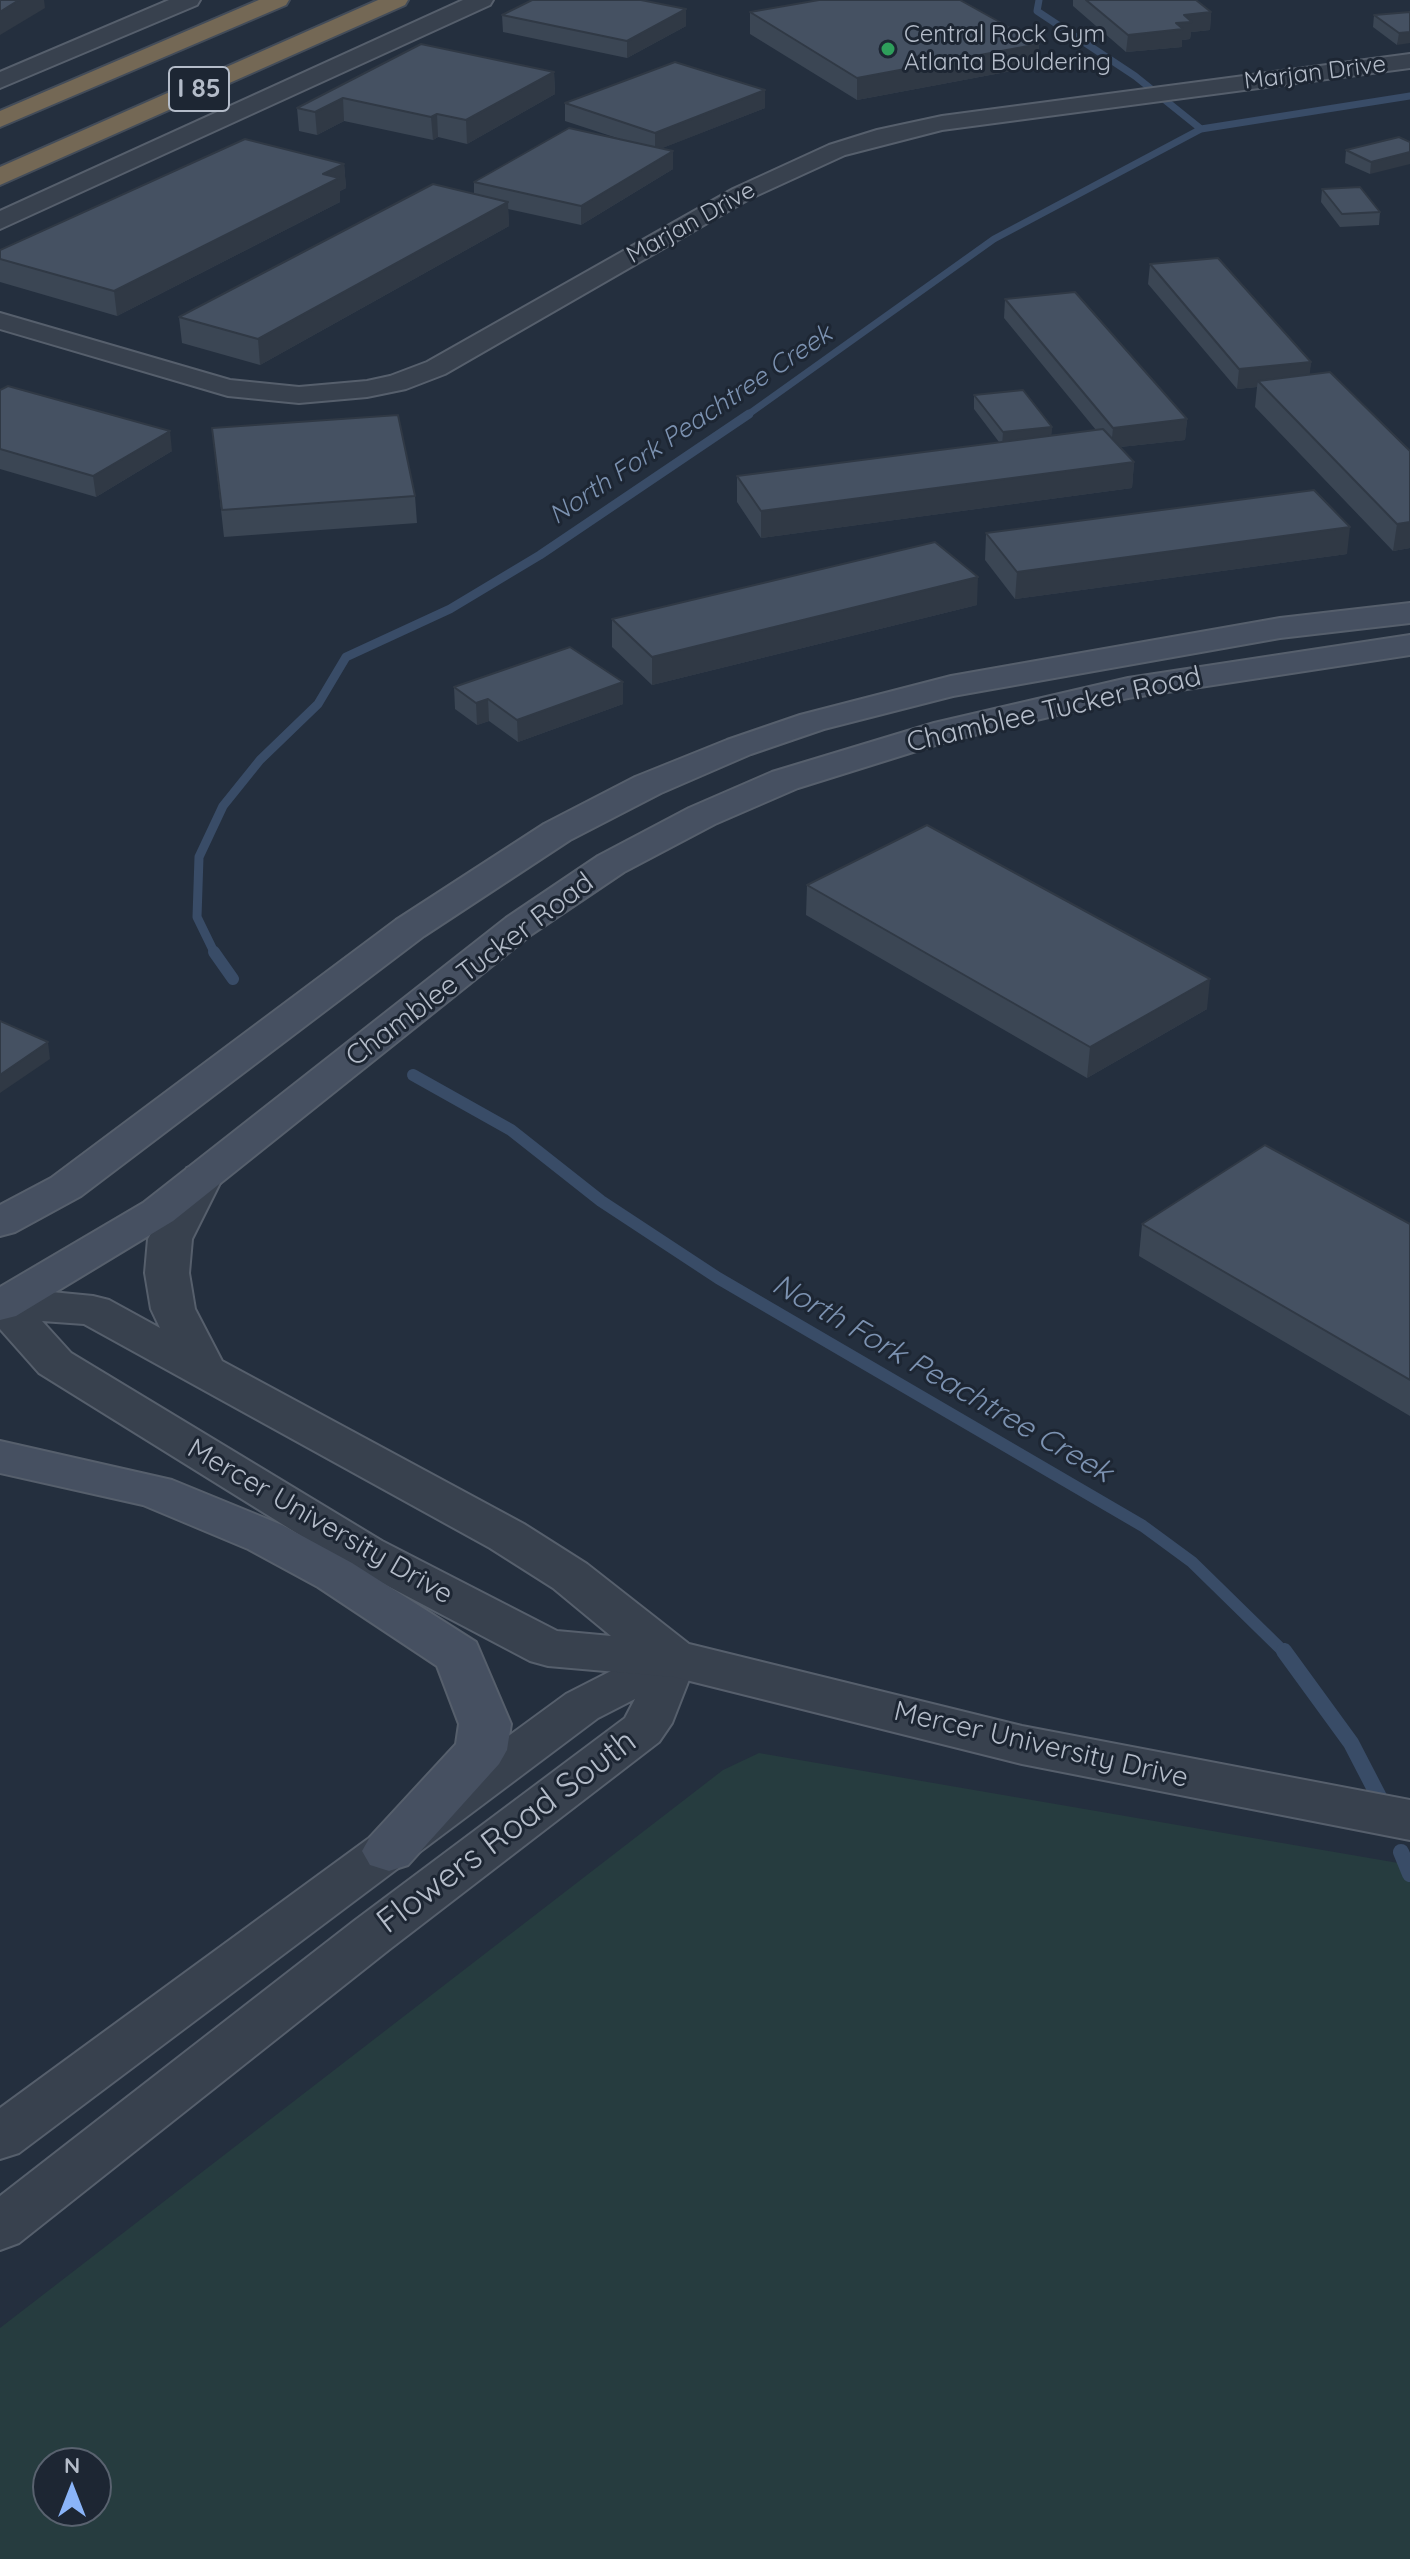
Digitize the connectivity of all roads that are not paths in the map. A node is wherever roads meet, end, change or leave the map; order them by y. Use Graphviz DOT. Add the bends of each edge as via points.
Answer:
graph roads {
  1 [pos="189,0"];
  2 [pos="278,0"];
  3 [pos="397,0"];
  4 [pos="482,0"];
  5 [pos="1410,61"];
  6 [pos="0,81"];
  7 [pos="0,120"];
  8 [pos="0,177"];
  9 [pos="0,221"];
  10 [pos="0,321"];
  11 [pos="1410,613"];
  12 [pos="1410,645"];
  13 [pos="202,1177"];
  14 [pos="0,1223"];
  15 [pos="1,1303"];
  16 [pos="204,1371"];
  17 [pos="0,1457"];
  18 [pos="674,1659"];
  19 [pos="1410,1820"];
  20 [pos="389,1851"];
  21 [pos="0,2137"];
  22 [pos="0,2227"];
  1 -- 6 [label="street"];
  2 -- 7 [label="highway, I 85"];
  3 -- 8 [label="highway, I 85"];
  4 -- 9 [label="street"];
  5 -- 10 [label="street, Marjan Drive" via="942,123 837,150 741,194 436,368 367,389 299,395 228,388"];
  11 -- 14 [label="main road, Chamblee Tucker Road" via="1280,628 951,686 812,722 648,785 557,832 410,928 66,1187"];
  12 -- 13 [label="main road, Chamblee Tucker Road" via="1128,688 934,734 785,780 702,816 611,864 519,926"];
  13 -- 15 [label="main road, Chamblee Tucker Road" via="158,1212"];
  13 -- 16 [label="street" via="170,1239 167,1273 173,1309"];
  15 -- 16 [label="street, Mercer University Drive" via="90,1308"];
  15 -- 18 [label="street, Mercer University Drive" via="55,1363 425,1586 548,1648"];
  16 -- 18 [label="street, Mercer University Drive" via="507,1536 570,1576"];
  17 -- 20 [label="main road" via="155,1491 265,1537 335,1575 458,1655 485,1724 481,1750"];
  18 -- 19 [label="street, Mercer University Drive" via="1022,1745"];
  18 -- 20 [label="street, Flowers Road South" via="582,1706"];
  18 -- 22 [label="street, Flowers Road South" via="642,1730"];
  20 -- 21 [label="street, Flowers Road South"];
}
